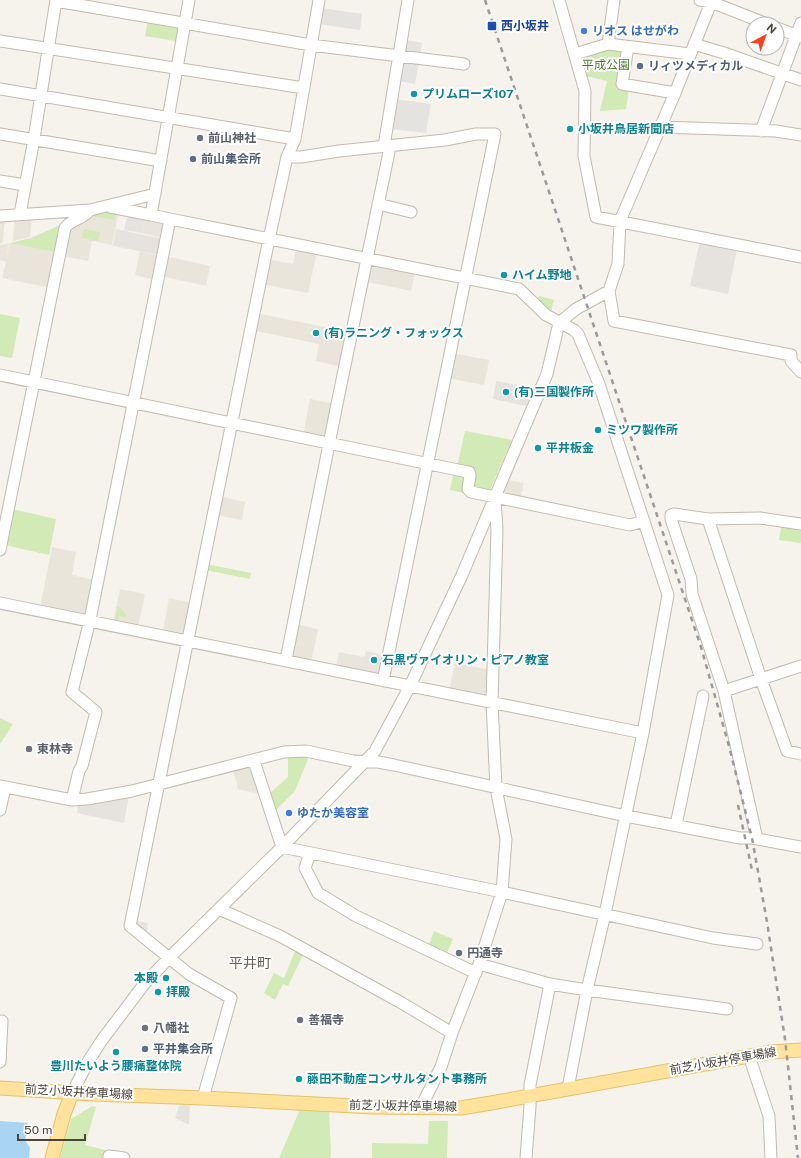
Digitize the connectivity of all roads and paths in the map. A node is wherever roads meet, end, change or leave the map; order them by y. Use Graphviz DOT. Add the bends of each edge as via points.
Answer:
graph roads {
  1 [pos="189,0"];
  2 [pos="318,0"];
  3 [pos="408,0"];
  4 [pos="559,0"];
  5 [pos="614,0"];
  6 [pos="700,0"];
  7 [pos="56,1"];
  8 [pos="711,1"];
  9 [pos="748,16"];
  10 [pos="185,23"];
  11 [pos="801,23"];
  12 [pos="785,31"];
  13 [pos="799,36"];
  14 [pos="0,41"];
  15 [pos="608,44"];
  16 [pos="694,44"];
  17 [pos="311,45"];
  18 [pos="628,47"];
  19 [pos="49,50"];
  20 [pos="575,54"];
  21 [pos="690,54"];
  22 [pos="399,57"];
  23 [pos="464,64"];
  24 [pos="177,69"];
  25 [pos="782,73"];
  26 [pos="801,80"];
  27 [pos="304,88"];
  28 [pos="0,89"];
  29 [pos="675,93"];
  30 [pos="41,96"];
  31 [pos="169,118"];
  32 [pos="661,127"];
  33 [pos="761,131"];
  34 [pos="0,134"];
  35 [pos="801,135"];
  36 [pos="34,139"];
  37 [pos="295,139"];
  38 [pos="387,146"];
  39 [pos="287,157"];
  40 [pos="161,161"];
  41 [pos="0,182"];
  42 [pos="26,185"];
  43 [pos="155,194"];
  44 [pos="378,204"];
  45 [pos="106,206"];
  46 [pos="90,210"];
  47 [pos="411,212"];
  48 [pos="20,214"];
  49 [pos="151,215"];
  50 [pos="0,216"];
  51 [pos="170,219"];
  52 [pos="620,221"];
  53 [pos="269,239"];
  54 [pos="801,257"];
  55 [pos="367,259"];
  56 [pos="465,279"];
  57 [pos="609,291"];
  58 [pos="558,323"];
  59 [pos="796,353"];
  60 [pos="801,372"];
  61 [pos="0,375"];
  62 [pos="34,383"];
  63 [pos="132,403"];
  64 [pos="231,422"];
  65 [pos="329,442"];
  66 [pos="427,463"];
  67 [pos="495,497"];
  68 [pos="708,519"];
  69 [pos="644,521"];
  70 [pos="801,524"];
  71 [pos="0,550"];
  72 [pos="0,603"];
  73 [pos="90,620"];
  74 [pos="187,642"];
  75 [pos="286,660"];
  76 [pos="801,666"];
  77 [pos="761,679"];
  78 [pos="383,681"];
  79 [pos="410,686"];
  80 [pos="724,691"];
  81 [pos="703,696"];
  82 [pos="492,702"];
  83 [pos="643,733"];
  84 [pos="801,754"];
  85 [pos="254,761"];
  86 [pos="366,762"];
  87 [pos="159,784"];
  88 [pos="2,787"];
  89 [pos="496,788"];
  90 [pos="72,800"];
  91 [pos="0,810"];
  92 [pos="626,816"];
  93 [pos="676,825"];
  94 [pos="757,839"];
  95 [pos="282,847"];
  96 [pos="801,847"];
  97 [pos="310,853"];
  98 [pos="502,892"];
  99 [pos="219,909"];
  100 [pos="605,914"];
  101 [pos="757,944"];
  102 [pos="168,958"];
  103 [pos="478,969"];
  104 [pos="550,984"];
  105 [pos="587,990"];
  106 [pos="727,1009"];
  107 [pos="2,1021"];
  108 [pos="452,1034"];
  109 [pos="801,1050"];
  110 [pos="749,1056"];
  111 [pos="0,1062"];
  112 [pos="0,1088"];
  113 [pos="568,1088"];
  114 [pos="72,1093"];
  115 [pos="530,1096"];
  116 [pos="203,1098"];
  117 [pos="421,1107"];
  118 [pos="110,1156"];
  119 [pos="52,1158"];
  120 [pos="124,1158"];
  121 [pos="526,1158"];
  122 [pos="772,1158"];
  1 -- 10 [label="street"];
  2 -- 17 [label="street"];
  3 -- 22 [label="street"];
  4 -- 20 [label="street"];
  5 -- 15 [label="street"];
  6 -- 8 [label="street"];
  7 -- 10 [label="street"];
  7 -- 19 [label="street"];
  8 -- 9 [label="street"];
  8 -- 16 [label="street"];
  10 -- 17 [label="street"];
  10 -- 24 [label="street"];
  11 -- 13 [label="street"];
  12 -- 13 [label="street"];
  13 -- 25 [label="street"];
  14 -- 19 [label="street"];
  15 -- 18 [label="street"];
  15 -- 20 [label="street"];
  16 -- 21 [label="street"];
  16 -- 25 [label="street"];
  17 -- 22 [label="street"];
  17 -- 27 [label="street"];
  18 -- 21 [label="street"];
  18 -- 29 [label="street" via="622,84"];
  19 -- 24 [label="street"];
  19 -- 30 [label="street"];
  20 -- 52 [label="street" via="586,91 584,156 596,217"];
  21 -- 29 [label="street"];
  22 -- 23 [label="street"];
  22 -- 38 [label="street" via="385,140"];
  24 -- 27 [label="street"];
  24 -- 31 [label="street"];
  25 -- 26 [label="street"];
  25 -- 33 [label="street"];
  27 -- 37 [label="street"];
  28 -- 30 [label="street"];
  29 -- 32 [label="street"];
  30 -- 31 [label="street"];
  30 -- 36 [label="street"];
  31 -- 37 [label="street"];
  31 -- 40 [label="street"];
  32 -- 33 [label="street"];
  32 -- 52 [label="street"];
  33 -- 35 [label="street"];
  34 -- 36 [label="street"];
  36 -- 40 [label="street"];
  36 -- 42 [label="street"];
  37 -- 39 [label="street"];
  38 -- 39 [label="street"];
  38 -- 44 [label="street" via="389,152"];
  38 -- 56 [label="street" via="476,134 495,134"];
  39 -- 53 [label="street"];
  40 -- 43 [label="street"];
  41 -- 42 [label="street"];
  42 -- 48 [label="street"];
  43 -- 45 [label="street"];
  43 -- 49 [label="street"];
  44 -- 47 [label="street"];
  44 -- 55 [label="street"];
  45 -- 46 [label="street"];
  45 -- 49 [label="street"];
  46 -- 48 [label="street"];
  46 -- 62 [label="street" via="86,216 65,228"];
  48 -- 50 [label="street"];
  49 -- 51 [label="street"];
  51 -- 53 [label="street"];
  51 -- 63 [label="street"];
  52 -- 54 [label="street"];
  52 -- 57 [label="street" via="618,264"];
  53 -- 55 [label="street"];
  53 -- 64 [label="street"];
  55 -- 56 [label="street"];
  55 -- 65 [label="street"];
  56 -- 58 [label="street" via="519,289"];
  56 -- 66 [label="street"];
  57 -- 58 [label="street" via="576,309"];
  57 -- 59 [label="street" via="614,321"];
  58 -- 67 [label="street" via="547,374"];
  58 -- 69 [label="street" via="570,327 578,334 600,384"];
  59 -- 60 [label="street" via="791,361"];
  61 -- 62 [label="street"];
  62 -- 63 [label="street"];
  62 -- 71 [label="street"];
  63 -- 64 [label="street"];
  63 -- 73 [label="street"];
  64 -- 65 [label="street"];
  64 -- 74 [label="street"];
  65 -- 66 [label="street"];
  65 -- 75 [label="street"];
  66 -- 67 [label="street" via="469,472 469,491"];
  66 -- 78 [label="street"];
  67 -- 69 [label="street" via="630,525"];
  67 -- 79 [label="street" via="462,576"];
  67 -- 82 [label="street" via="497,530"];
  68 -- 70 [label="street" via="760,518"];
  68 -- 77 [label="street"];
  68 -- 80 [label="street" via="671,515 691,579 692,594"];
  69 -- 83 [label="street" via="668,595"];
  72 -- 73 [label="street"];
  73 -- 74 [label="street"];
  73 -- 90 [label="street" via="72,692 96,712"];
  74 -- 75 [label="street"];
  74 -- 87 [label="street"];
  75 -- 78 [label="street"];
  76 -- 77 [label="street"];
  77 -- 80 [label="street"];
  77 -- 84 [label="street" via="787,751"];
  78 -- 79 [label="street"];
  79 -- 82 [label="street"];
  79 -- 86 [label="street" via="375,751"];
  80 -- 94 [label="street"];
  81 -- 93 [label="street"];
  82 -- 83 [label="street"];
  82 -- 89 [label="street"];
  83 -- 92 [label="street"];
  85 -- 86 [label="street" via="284,752 306,751"];
  85 -- 87 [label="street"];
  85 -- 95 [label="street"];
  86 -- 89 [label="street" via="394,765"];
  86 -- 95 [label="street"];
  87 -- 90 [label="street" via="124,793"];
  87 -- 102 [label="street" via="130,926"];
  88 -- 90 [label="street"];
  88 -- 91 [label="street"];
  89 -- 92 [label="street"];
  89 -- 98 [label="street" via="506,839"];
  92 -- 93 [label="street"];
  92 -- 100 [label="street"];
  93 -- 94 [label="street"];
  94 -- 96 [label="street"];
  95 -- 97 [label="street"];
  95 -- 99 [label="street"];
  97 -- 98 [label="street"];
  97 -- 103 [label="street" via="305,868 318,893 356,916"];
  98 -- 100 [label="street"];
  98 -- 103 [label="street"];
  99 -- 102 [label="street"];
  99 -- 108 [label="street" via="280,936 400,1002"];
  100 -- 101 [label="street" via="713,938"];
  100 -- 105 [label="street"];
  102 -- 114 [label="street" via="102,1040"];
  102 -- 116 [label="street" via="189,974 231,998"];
  103 -- 104 [label="street"];
  103 -- 108 [label="street"];
  104 -- 105 [label="street"];
  104 -- 115 [label="street"];
  105 -- 106 [label="street"];
  105 -- 113 [label="street"];
  107 -- 111 [label="street"];
  108 -- 117 [label="street" via="441,1067"];
  109 -- 110 [label="main road, 前芝小坂井停車場線"];
  110 -- 113 [label="main road, 前芝小坂井停車場線"];
  110 -- 122 [label="street" via="769,1116"];
  112 -- 114 [label="main road, 前芝小坂井停車場線"];
  113 -- 115 [label="main road, 前芝小坂井停車場線"];
  114 -- 116 [label="main road, 前芝小坂井停車場線"];
  114 -- 119 [label="main road"];
  115 -- 117 [label="main road, 前芝小坂井停車場線" via="461,1108"];
  115 -- 121 [label="street"];
  116 -- 117 [label="main road, 前芝小坂井停車場線"];
  118 -- 120 [label="street"];
}
